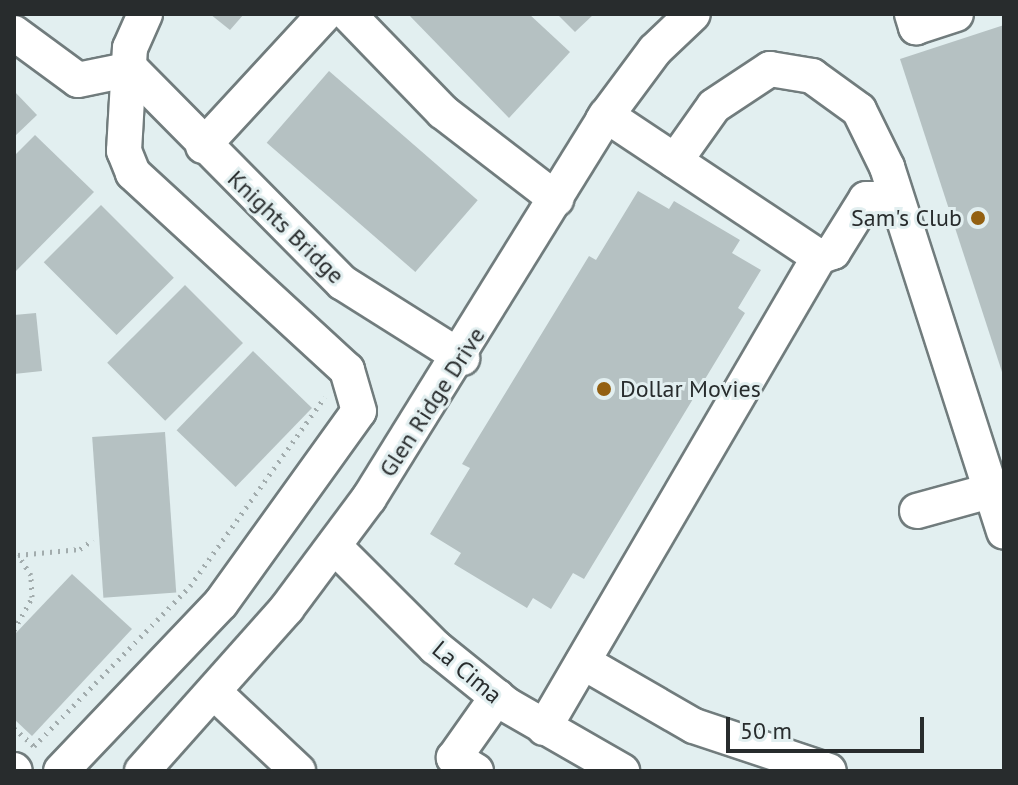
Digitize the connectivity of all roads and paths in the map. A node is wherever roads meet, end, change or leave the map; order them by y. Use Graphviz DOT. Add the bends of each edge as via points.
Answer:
graph roads {
  1 [pos="145,14"];
  2 [pos="325,14"];
  3 [pos="348,14"];
  4 [pos="693,14"];
  5 [pos="912,14"];
  6 [pos="956,14"];
  7 [pos="14,33"];
  8 [pos="131,69"];
  9 [pos="606,115"];
  10 [pos="203,146"];
  11 [pos="675,161"];
  12 [pos="556,199"];
  13 [pos="896,199"];
  14 [pos="819,257"];
  15 [pos="462,358"];
  16 [pos="359,411"];
  17 [pos="997,488"];
  18 [pos="917,511"];
  19 [pos="1004,532"];
  20 [pos="93,540"];
  21 [pos="271,542"];
  22 [pos="334,546"];
  23 [pos="311,576"];
  24 [pos="14,630"];
  25 [pos="583,662"];
  26 [pos="215,693"];
  27 [pos="497,697"];
  28 [pos="14,728"];
  29 [pos="544,728"];
  30 [pos="61,771"];
  31 [pos="142,771"];
  32 [pos="298,771"];
  33 [pos="476,771"];
  34 [pos="622,771"];
  35 [pos="829,771"];
  1 -- 8 [label="street" via="130,48"];
  2 -- 10 [label="street"];
  3 -- 12 [label="street" via="443,112"];
  4 -- 9 [label="street, Glen Ridge Drive"];
  5 -- 6 [label="street" via="916,27"];
  7 -- 8 [label="street" via="78,80"];
  8 -- 10 [label="street, Knights Bridge"];
  8 -- 16 [label="street" via="124,151 133,173 347,370"];
  9 -- 11 [label="street"];
  9 -- 12 [label="street, Glen Ridge Drive"];
  10 -- 15 [label="street, Knights Bridge" via="343,283"];
  11 -- 13 [label="street" via="714,106 748,78 770,69 812,76 859,110"];
  11 -- 14 [label="street"];
  12 -- 15 [label="street, Glen Ridge Drive"];
  13 -- 14 [label="street" via="866,199 833,252"];
  13 -- 17 [label="street"];
  14 -- 25 [label="street"];
  15 -- 22 [label="street, Glen Ridge Drive"];
  16 -- 21 [label="street"];
  16 -- 28 [label="path" via="324,397 190,586 34,746"];
  17 -- 18 [label="street"];
  17 -- 19 [label="street"];
  20 -- 24 [label="path" via="80,549 18,555 31,575 32,597"];
  21 -- 23 [label="street"];
  21 -- 30 [label="street"];
  22 -- 23 [label="street, Glen Ridge Drive"];
  22 -- 27 [label="street, La Cima"];
  23 -- 26 [label="street, Glen Ridge Drive"];
  25 -- 29 [label="street"];
  25 -- 35 [label="street" via="694,726"];
  26 -- 31 [label="street, Glen Ridge Drive"];
  26 -- 32 [label="street"];
  27 -- 29 [label="street, La Cima"];
  27 -- 33 [label="street" via="454,758"];
  29 -- 34 [label="street, La Cima"];
}
